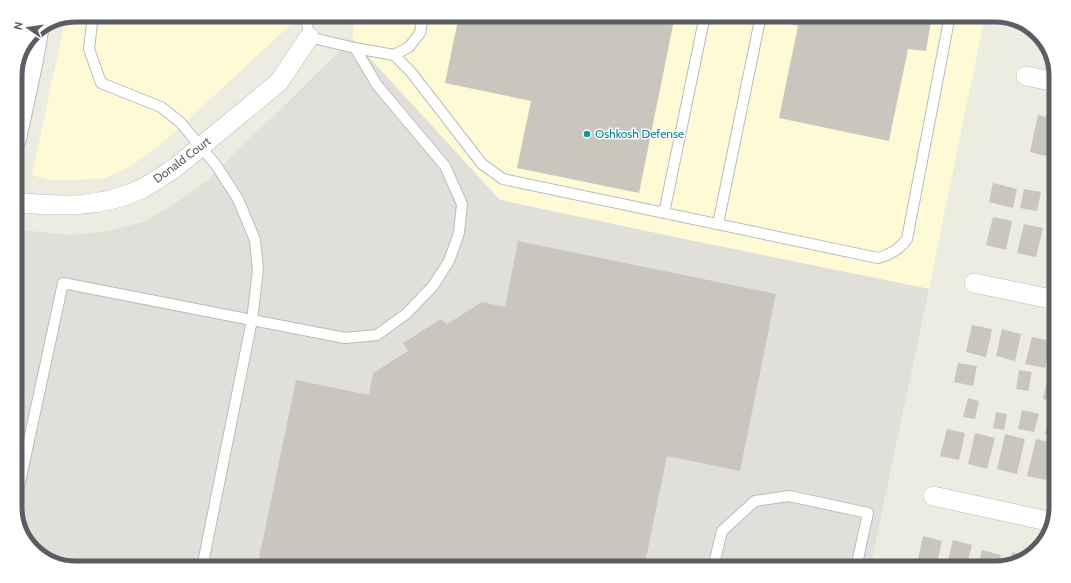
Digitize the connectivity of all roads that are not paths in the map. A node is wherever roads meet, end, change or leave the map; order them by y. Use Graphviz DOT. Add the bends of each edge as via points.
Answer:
graph roads {
  1 [pos="92,22"];
  2 [pos="307,22"];
  3 [pos="422,22"];
  4 [pos="704,22"];
  5 [pos="760,22"];
  6 [pos="949,22"];
  7 [pos="308,37"];
  8 [pos="34,48"];
  9 [pos="355,48"];
  10 [pos="394,55"];
  11 [pos="1026,76"];
  12 [pos="1049,81"];
  13 [pos="22,106"];
  14 [pos="201,147"];
  15 [pos="22,203"];
  16 [pos="664,213"];
  17 [pos="718,224"];
  18 [pos="974,283"];
  19 [pos="1049,299"];
  20 [pos="252,320"];
  21 [pos="22,473"];
  22 [pos="933,496"];
  23 [pos="1047,521"];
  24 [pos="203,561"];
  25 [pos="715,561"];
  26 [pos="858,561"];
  1 -- 14 [label="lane" via="89,49 101,83 161,107 180,122"];
  2 -- 7 [label="lane"];
  3 -- 10 [label="lane" via="420,33 409,47"];
  4 -- 16 [label="lane"];
  5 -- 17 [label="lane"];
  6 -- 17 [label="lane" via="907,239 902,246 887,256 878,258"];
  7 -- 9 [label="lane"];
  7 -- 14 [label="street, Donald Court" via="279,82"];
  8 -- 13 [label="street"];
  9 -- 10 [label="lane"];
  9 -- 20 [label="lane" via="377,85 445,166 462,204 459,233 449,261 433,286 406,314 377,335 345,338"];
  10 -- 16 [label="lane" via="412,72 482,164 503,179"];
  11 -- 12 [label="street"];
  14 -- 15 [label="street, Donald Court" via="159,179 121,198 100,203 60,206"];
  14 -- 20 [label="lane" via="216,164 238,199 255,240 258,270"];
  16 -- 17 [label="lane"];
  18 -- 19 [label="street"];
  20 -- 21 [label="lane" via="63,283"];
  20 -- 24 [label="lane"];
  22 -- 23 [label="street"];
  25 -- 26 [label="lane" via="722,531 755,502 790,496 868,513"];
}
